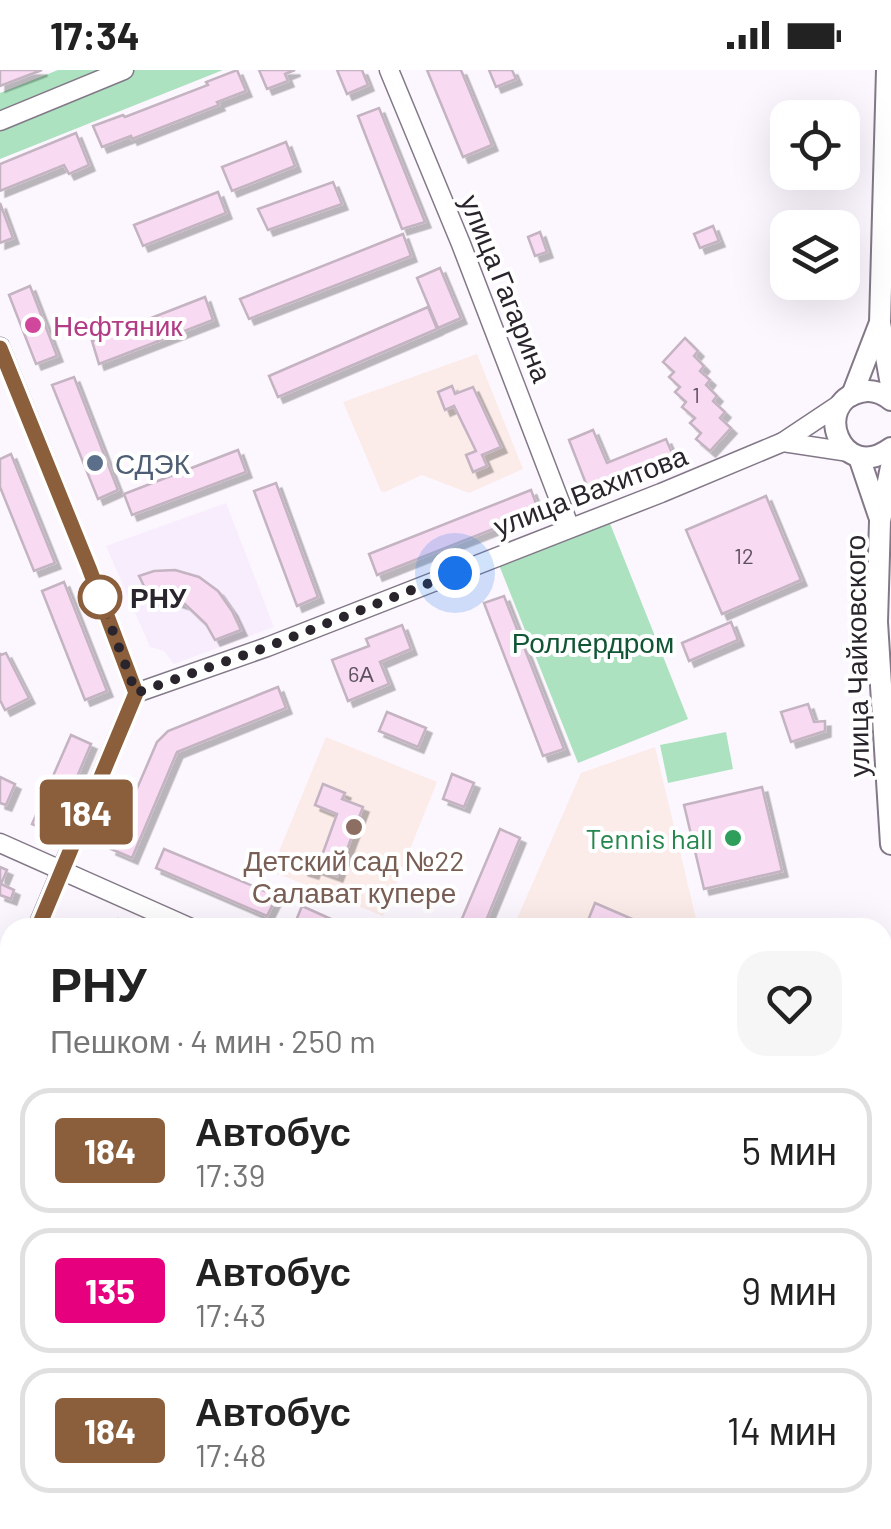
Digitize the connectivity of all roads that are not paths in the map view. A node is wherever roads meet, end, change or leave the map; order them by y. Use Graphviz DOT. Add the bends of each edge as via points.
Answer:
graph roads {
  1 [pos="124,70"];
  2 [pos="389,70"];
  3 [pos="887,70"];
  4 [pos="0,121"];
  5 [pos="880,323"];
  6 [pos="0,348"];
  7 [pos="891,384"];
  8 [pos="848,398"];
  9 [pos="891,400"];
  10 [pos="783,442"];
  11 [pos="891,448"];
  12 [pos="854,454"];
  13 [pos="891,467"];
  14 [pos="880,520"];
  15 [pos="570,528"];
  16 [pos="136,693"];
  17 [pos="0,843"];
  18 [pos="891,844"];
  19 [pos="61,871"];
  20 [pos="42,918"];
  21 [pos="168,918"];
  1 -- 4 [label="street"];
  2 -- 15 [label="street, улица Гагарина"];
  3 -- 5 [label="main road"];
  5 -- 7 [label="main road"];
  5 -- 8 [label="main road"];
  6 -- 16 [label="street"];
  8 -- 9 [label="main road" via="874,391"];
  8 -- 10 [label="street, улица Вахитова"];
  8 -- 12 [label="main road" via="834,423 841,444"];
  10 -- 12 [label="street"];
  10 -- 15 [label="street, улица Вахитова"];
  11 -- 12 [label="main road" via="880,456"];
  12 -- 14 [label="main road"];
  13 -- 14 [label="main road, улица Чайковского"];
  14 -- 18 [label="main road, улица Чайковского" via="877,622"];
  15 -- 16 [label="street, улица Вахитова"];
  16 -- 19 [label="street"];
  17 -- 19 [label="street"];
  19 -- 20 [label="street"];
  19 -- 21 [label="street"];
}
